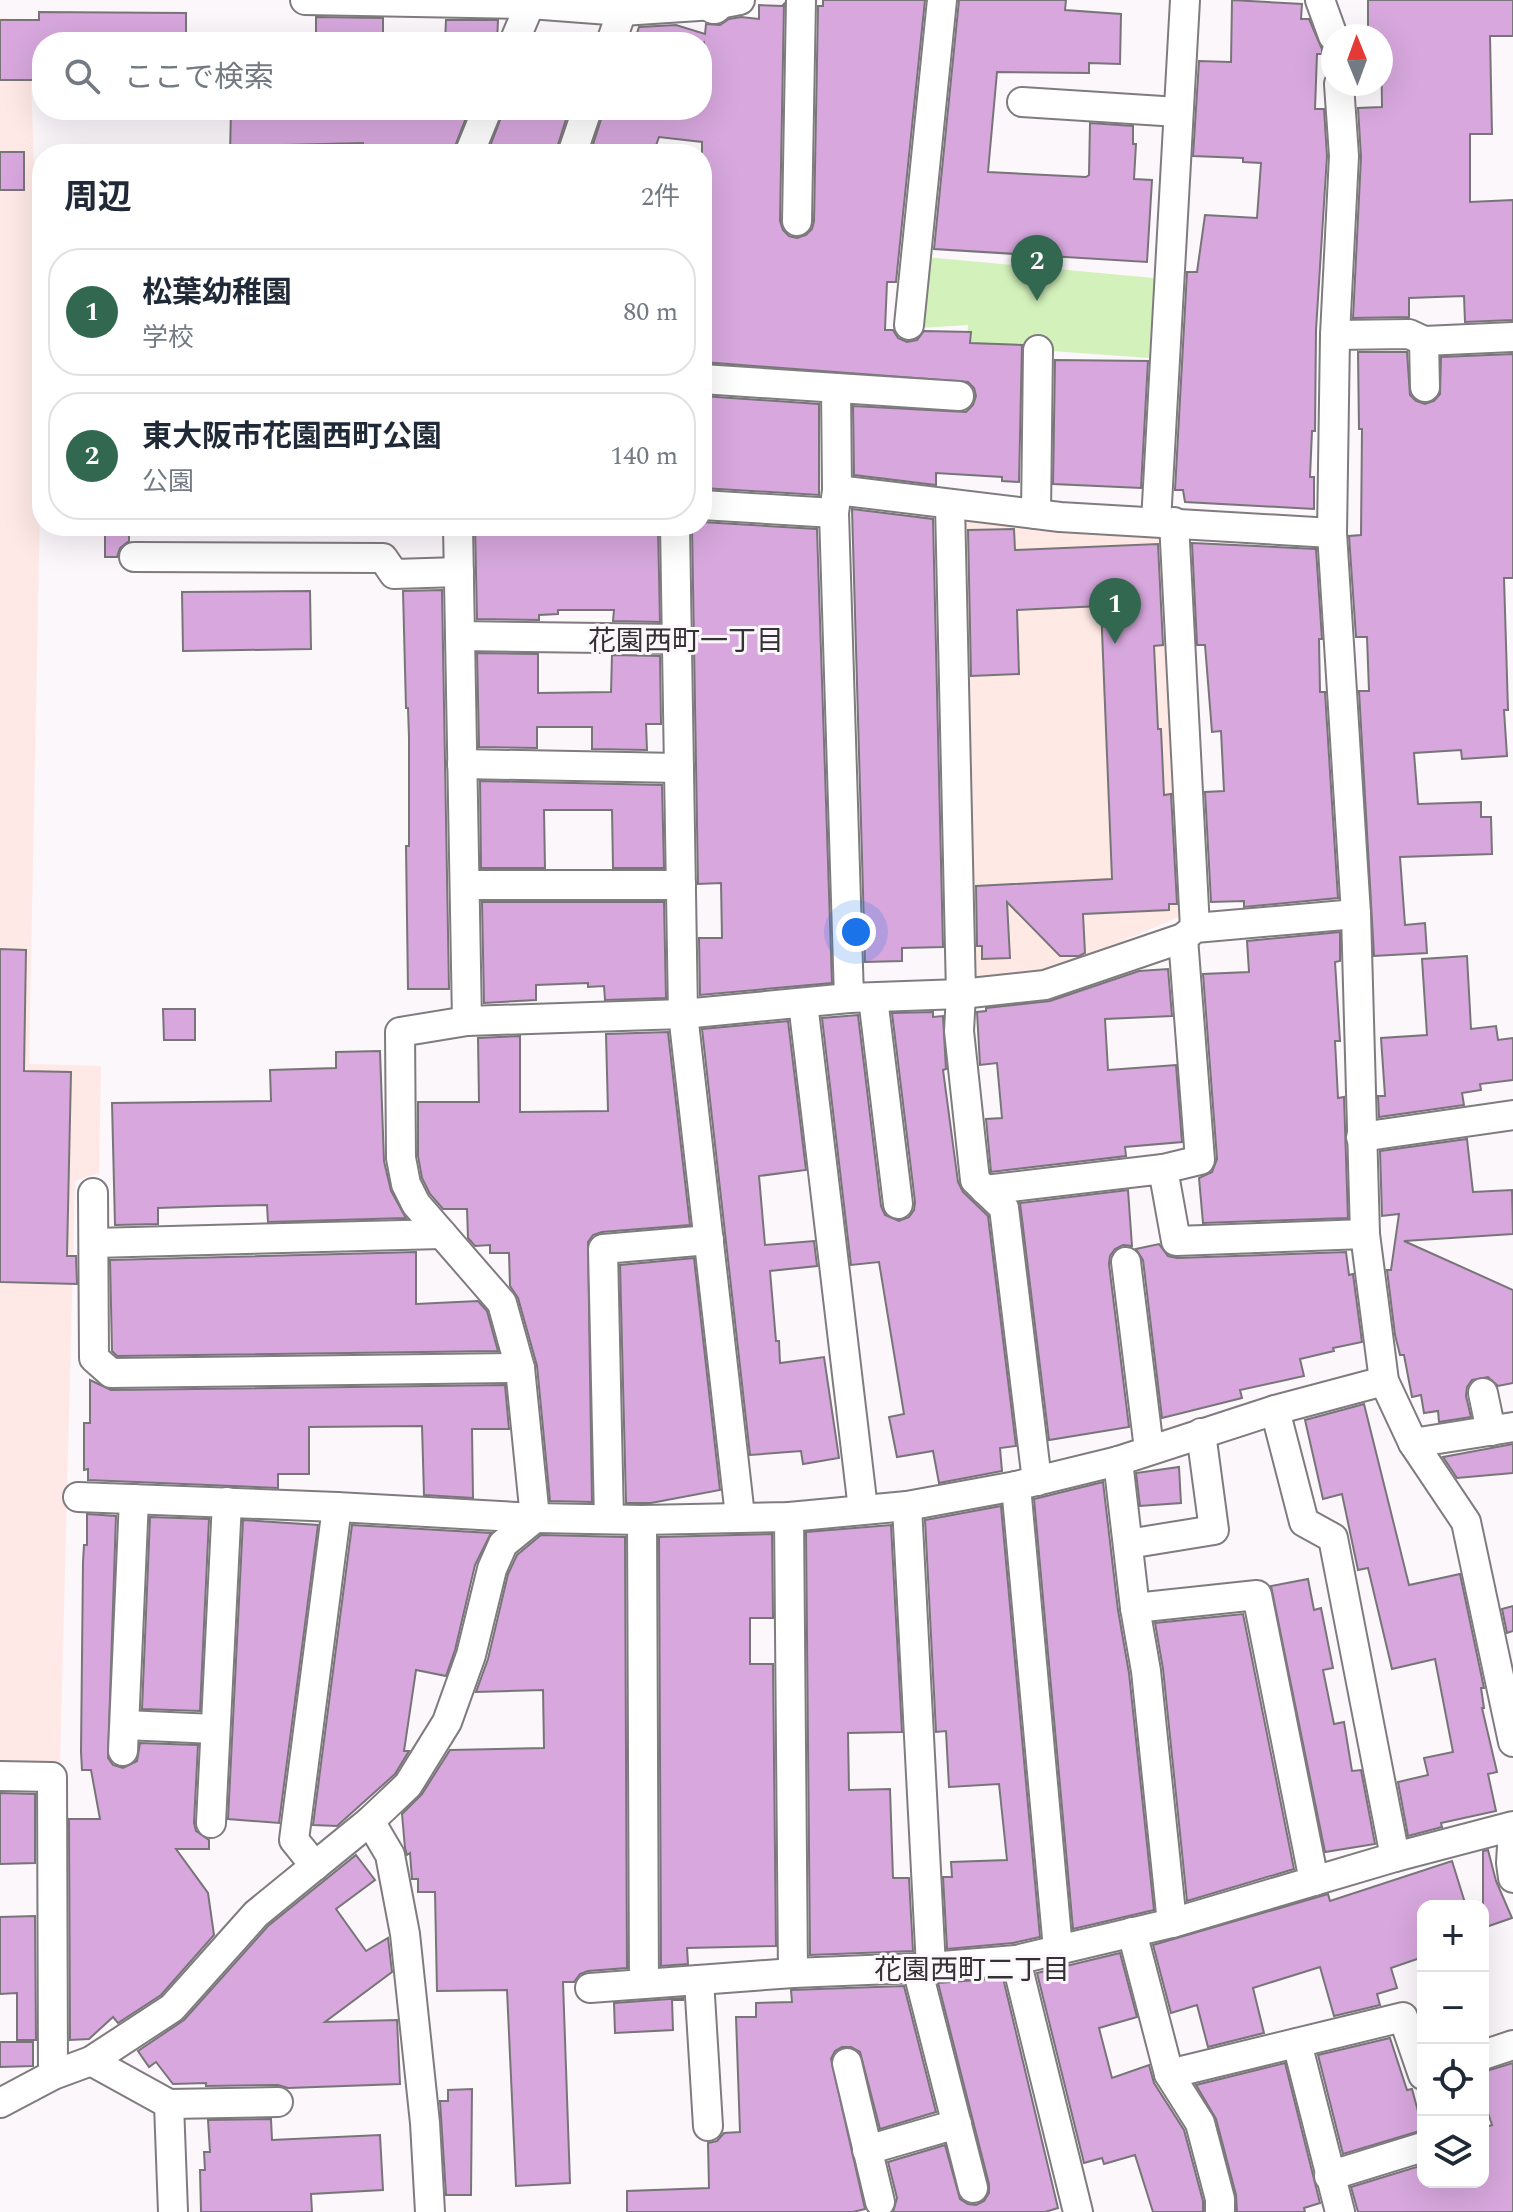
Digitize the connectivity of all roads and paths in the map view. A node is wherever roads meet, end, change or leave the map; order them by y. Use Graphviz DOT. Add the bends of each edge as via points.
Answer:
graph roads {
  1 [pos="305,0"];
  2 [pos="801,0"];
  3 [pos="942,0"];
  4 [pos="1185,0"];
  5 [pos="1320,0"];
  6 [pos="723,2"];
  7 [pos="530,4"];
  8 [pos="622,11"];
  9 [pos="1329,24"];
  10 [pos="518,32"];
  11 [pos="615,32"];
  12 [pos="1340,96"];
  13 [pos="1022,102"];
  14 [pos="1178,112"];
  15 [pos="483,120"];
  16 [pos="584,120"];
  17 [pos="473,144"];
  18 [pos="575,144"];
  19 [pos="797,221"];
  20 [pos="909,325"];
  21 [pos="1335,335"];
  22 [pos="1513,337"];
  23 [pos="1424,341"];
  24 [pos="1038,350"];
  25 [pos="712,380"];
  26 [pos="1425,387"];
  27 [pos="836,388"];
  28 [pos="959,396"];
  29 [pos="835,501"];
  30 [pos="712,505"];
  31 [pos="950,505"];
  32 [pos="1036,514"];
  33 [pos="1165,522"];
  34 [pos="1332,533"];
  35 [pos="458,536"];
  36 [pos="675,536"];
  37 [pos="134,557"];
  38 [pos="459,572"];
  39 [pos="460,636"];
  40 [pos="677,639"];
  41 [pos="462,764"];
  42 [pos="679,768"];
  43 [pos="465,885"];
  44 [pos="681,885"];
  45 [pos="1356,914"];
  46 [pos="1189,933"];
  47 [pos="961,994"];
  48 [pos="861,998"];
  49 [pos="803,1003"];
  50 [pos="683,1014"];
  51 [pos="467,1021"];
  52 [pos="1513,1115"];
  53 [pos="1361,1137"];
  54 [pos="1163,1169"];
  55 [pos="985,1190"];
  56 [pos="93,1193"];
  57 [pos="898,1204"];
  58 [pos="442,1234"];
  59 [pos="1365,1234"];
  60 [pos="709,1240"];
  61 [pos="94,1243"];
  62 [pos="1126,1262"];
  63 [pos="520,1368"];
  64 [pos="1384,1381"];
  65 [pos="1483,1393"];
  66 [pos="1275,1410"];
  67 [pos="1502,1429"];
  68 [pos="1201,1433"];
  69 [pos="1413,1443"];
  70 [pos="1149,1449"];
  71 [pos="1118,1461"];
  72 [pos="1027,1484"];
  73 [pos="78,1497"];
  74 [pos="134,1499"];
  75 [pos="227,1502"];
  76 [pos="907,1506"];
  77 [pos="337,1507"];
  78 [pos="863,1509"];
  79 [pos="740,1516"];
  80 [pos="789,1517"];
  81 [pos="535,1518"];
  82 [pos="609,1519"];
  83 [pos="642,1520"];
  84 [pos="1128,1544"];
  85 [pos="1135,1608"];
  86 [pos="215,1729"];
  87 [pos="1513,1742"];
  88 [pos="0,1776"];
  89 [pos="370,1821"];
  90 [pos="211,1823"];
  91 [pos="1513,1827"];
  92 [pos="1395,1857"];
  93 [pos="315,1866"];
  94 [pos="1512,1868"];
  95 [pos="1314,1881"];
  96 [pos="1172,1923"];
  97 [pos="1132,1932"];
  98 [pos="1058,1949"];
  99 [pos="1016,1960"];
  100 [pos="924,1968"];
  101 [pos="793,1973"];
  102 [pos="699,1980"];
  103 [pos="644,1984"];
  104 [pos="590,1988"];
  105 [pos="1297,2043"];
  106 [pos="1513,2045"];
  107 [pos="1489,2053"];
  108 [pos="1417,2058"];
  109 [pos="91,2061"];
  110 [pos="847,2063"];
  111 [pos="1169,2074"];
  112 [pos="53,2075"];
  113 [pos="278,2102"];
  114 [pos="0,2103"];
  115 [pos="169,2104"];
  116 [pos="957,2124"];
  117 [pos="708,2126"];
  118 [pos="1417,2149"];
  119 [pos="867,2150"];
  120 [pos="1329,2176"];
  121 [pos="973,2188"];
  122 [pos="880,2202"];
  123 [pos="173,2212"];
  124 [pos="430,2212"];
  125 [pos="1078,2212"];
  126 [pos="1220,2212"];
  127 [pos="1340,2212"];
  1 -- 7 [label="street"];
  2 -- 19 [label="street"];
  3 -- 20 [label="street"];
  4 -- 14 [label="street"];
  5 -- 9 [label="street"];
  6 -- 8 [label="street"];
  7 -- 8 [label="street"];
  7 -- 10 [label="street"];
  8 -- 11 [label="street"];
  12 -- 21 [label="street" via="1344,156"];
  13 -- 14 [label="street"];
  14 -- 33 [label="street"];
  15 -- 17 [label="street"];
  16 -- 18 [label="street"];
  21 -- 23 [label="street" via="1409,334"];
  21 -- 34 [label="street"];
  22 -- 23 [label="street"];
  23 -- 26 [label="street"];
  24 -- 32 [label="street"];
  25 -- 27 [label="street"];
  27 -- 28 [label="street"];
  27 -- 29 [label="street"];
  29 -- 30 [label="street"];
  29 -- 31 [label="street"];
  29 -- 48 [label="street"];
  31 -- 32 [label="street"];
  31 -- 47 [label="street"];
  32 -- 33 [label="street"];
  33 -- 34 [label="street"];
  33 -- 46 [label="street"];
  34 -- 45 [label="street"];
  35 -- 38 [label="street"];
  36 -- 40 [label="street"];
  37 -- 38 [label="street" via="383,558 394,574"];
  38 -- 39 [label="street"];
  39 -- 40 [label="street"];
  39 -- 41 [label="street"];
  40 -- 42 [label="street"];
  41 -- 42 [label="street"];
  41 -- 43 [label="street"];
  42 -- 44 [label="street"];
  43 -- 44 [label="street"];
  43 -- 51 [label="street"];
  44 -- 50 [label="street"];
  45 -- 46 [label="street"];
  45 -- 53 [label="street"];
  46 -- 47 [label="street" via="1045,985"];
  46 -- 54 [label="street" via="1200,1160"];
  47 -- 48 [label="street"];
  47 -- 55 [label="street" via="959,1031 975,1180"];
  48 -- 49 [label="street"];
  48 -- 57 [label="street"];
  49 -- 50 [label="street"];
  49 -- 78 [label="street"];
  50 -- 51 [label="street"];
  50 -- 60 [label="street"];
  51 -- 58 [label="street" via="400,1032 406,1184"];
  52 -- 53 [label="street"];
  53 -- 59 [label="street"];
  54 -- 55 [label="street"];
  54 -- 59 [label="street" via="1176,1241"];
  55 -- 72 [label="street" via="1004,1208"];
  56 -- 61 [label="street"];
  58 -- 61 [label="street"];
  58 -- 63 [label="street" via="502,1303"];
  59 -- 64 [label="street"];
  60 -- 79 [label="street"];
  60 -- 82 [label="street" via="603,1249"];
  61 -- 63 [label="street" via="94,1358 111,1373"];
  62 -- 70 [label="street"];
  63 -- 81 [label="street"];
  64 -- 66 [label="street"];
  64 -- 69 [label="street"];
  65 -- 67 [label="street"];
  66 -- 68 [label="street"];
  66 -- 92 [label="street" via="1304,1522 1333,1538"];
  67 -- 69 [label="street"];
  68 -- 70 [label="street"];
  68 -- 84 [label="street" via="1214,1530"];
  69 -- 87 [label="street" via="1466,1522"];
  70 -- 71 [label="street"];
  71 -- 72 [label="street"];
  71 -- 84 [label="street"];
  72 -- 76 [label="street"];
  72 -- 98 [label="street"];
  73 -- 74 [label="street"];
  74 -- 75 [label="street"];
  74 -- 86 [label="street" via="124,1738"];
  75 -- 77 [label="street"];
  75 -- 86 [label="street"];
  76 -- 78 [label="street"];
  76 -- 100 [label="street"];
  77 -- 81 [label="street"];
  77 -- 93 [label="street" via="294,1840"];
  78 -- 80 [label="street"];
  79 -- 80 [label="street"];
  79 -- 83 [label="street"];
  80 -- 101 [label="street"];
  81 -- 82 [label="street"];
  81 -- 89 [label="street" via="503,1544 492,1569 471,1655 447,1722 408,1785"];
  82 -- 83 [label="street"];
  83 -- 103 [label="street"];
  84 -- 85 [label="street"];
  85 -- 95 [label="street" via="1257,1595"];
  85 -- 96 [label="street"];
  86 -- 90 [label="street"];
  88 -- 112 [label="street" via="52,1777"];
  89 -- 93 [label="street"];
  89 -- 124 [label="street" via="390,1855 405,1934"];
  91 -- 92 [label="street"];
  91 -- 94 [label="street"];
  92 -- 95 [label="street"];
  93 -- 109 [label="street" via="256,1914 172,2008"];
  95 -- 96 [label="street"];
  96 -- 97 [label="street"];
  97 -- 98 [label="street"];
  97 -- 111 [label="street"];
  98 -- 99 [label="street"];
  99 -- 100 [label="street"];
  99 -- 125 [label="street"];
  100 -- 101 [label="street"];
  100 -- 116 [label="street"];
  101 -- 102 [label="street"];
  102 -- 103 [label="street"];
  102 -- 117 [label="street"];
  103 -- 104 [label="street"];
  105 -- 108 [label="street" via="1403,2017"];
  105 -- 111 [label="street"];
  105 -- 120 [label="street"];
  106 -- 107 [label="street"];
  109 -- 112 [label="street"];
  109 -- 115 [label="street"];
  110 -- 119 [label="street"];
  111 -- 126 [label="street" via="1200,2123"];
  112 -- 114 [label="street"];
  113 -- 115 [label="street"];
  115 -- 123 [label="street"];
  116 -- 119 [label="street"];
  116 -- 121 [label="street"];
  118 -- 120 [label="street"];
  119 -- 122 [label="street"];
  120 -- 127 [label="street"];
}
